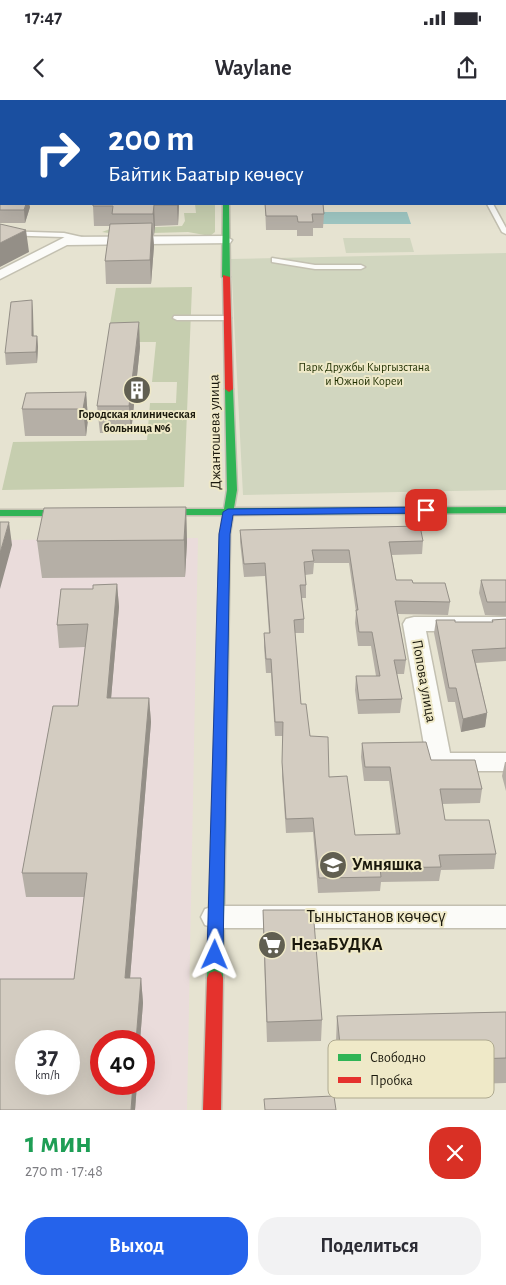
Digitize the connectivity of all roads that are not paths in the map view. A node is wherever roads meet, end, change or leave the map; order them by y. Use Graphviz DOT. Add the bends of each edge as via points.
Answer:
graph roads {
  1 [pos="226,205"];
  2 [pos="491,205"];
  3 [pos="505,232"];
  4 [pos="0,233"];
  5 [pos="225,238"];
  6 [pos="275,260"];
  7 [pos="361,267"];
  8 [pos="0,275"];
  9 [pos="177,318"];
  10 [pos="227,318"];
  11 [pos="506,510"];
  12 [pos="139,512"];
  13 [pos="228,512"];
  14 [pos="0,513"];
  15 [pos="89,513"];
  16 [pos="506,624"];
  17 [pos="506,762"];
  18 [pos="216,917"];
  19 [pos="506,917"];
  20 [pos="212,1110"];
  1 -- 5 [label="street, Джантошева улица"];
  2 -- 3 [label="lane"];
  4 -- 5 [label="lane" via="64,235 70,238"];
  5 -- 8 [label="street" via="65,241"];
  5 -- 10 [label="street, Джантошева улица"];
  6 -- 7 [label="lane" via="315,267"];
  9 -- 10 [label="lane"];
  10 -- 13 [label="street, Джантошева улица" via="232,490"];
  11 -- 13 [label="street"];
  12 -- 13 [label="street"];
  13 -- 18 [label="street, Джантошева улица" via="224,534"];
  14 -- 15 [label="street"];
  16 -- 17 [label="street, Попова улица" via="414,624 439,762"];
  18 -- 19 [label="street, Тыныстанов көчөсү"];
  18 -- 20 [label="street, Джантошева улица"];
}
